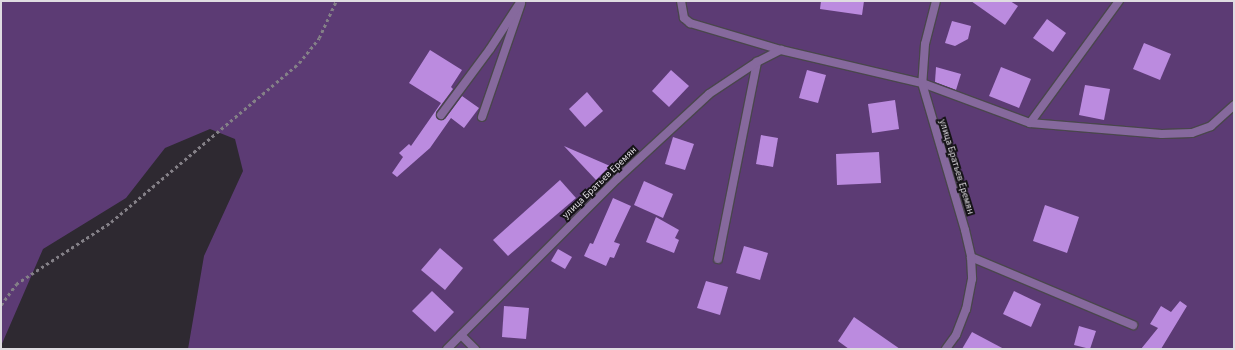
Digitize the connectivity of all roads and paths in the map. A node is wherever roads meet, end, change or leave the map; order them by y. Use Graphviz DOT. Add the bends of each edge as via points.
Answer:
graph roads {
  1 [pos="336,1"];
  2 [pos="522,1"];
  3 [pos="681,1"];
  4 [pos="936,1"];
  5 [pos="1119,1"];
  6 [pos="781,50"];
  7 [pos="757,62"];
  8 [pos="922,84"];
  9 [pos="1234,105"];
  10 [pos="441,115"];
  11 [pos="482,117"];
  12 [pos="1030,123"];
  13 [pos="971,257"];
  14 [pos="718,259"];
  15 [pos="1,306"];
  16 [pos="1133,326"];
  17 [pos="461,335"];
  18 [pos="447,349"];
  19 [pos="474,349"];
  20 [pos="946,349"];
  1 -- 15 [label="path" via="319,38 299,63 111,222 16,284"];
  2 -- 10 [label="street"];
  2 -- 11 [label="street"];
  3 -- 6 [label="street" via="684,18 690,23"];
  4 -- 8 [label="street, улица Братьев Еремян" via="925,44"];
  5 -- 12 [label="street"];
  6 -- 7 [label="street, улица Братьев Еремян"];
  6 -- 8 [label="street"];
  7 -- 14 [label="street"];
  7 -- 17 [label="street, улица Братьев Еремян" via="709,94 623,174"];
  8 -- 12 [label="street"];
  8 -- 13 [label="street, улица Братьев Еремян"];
  9 -- 12 [label="street" via="1211,126 1192,133 1162,134"];
  13 -- 16 [label="street"];
  13 -- 20 [label="street, улица Братьев Еремян" via="972,279 966,309 956,335"];
  17 -- 18 [label="street, улица Братьев Еремян"];
  17 -- 19 [label="street"];
}
